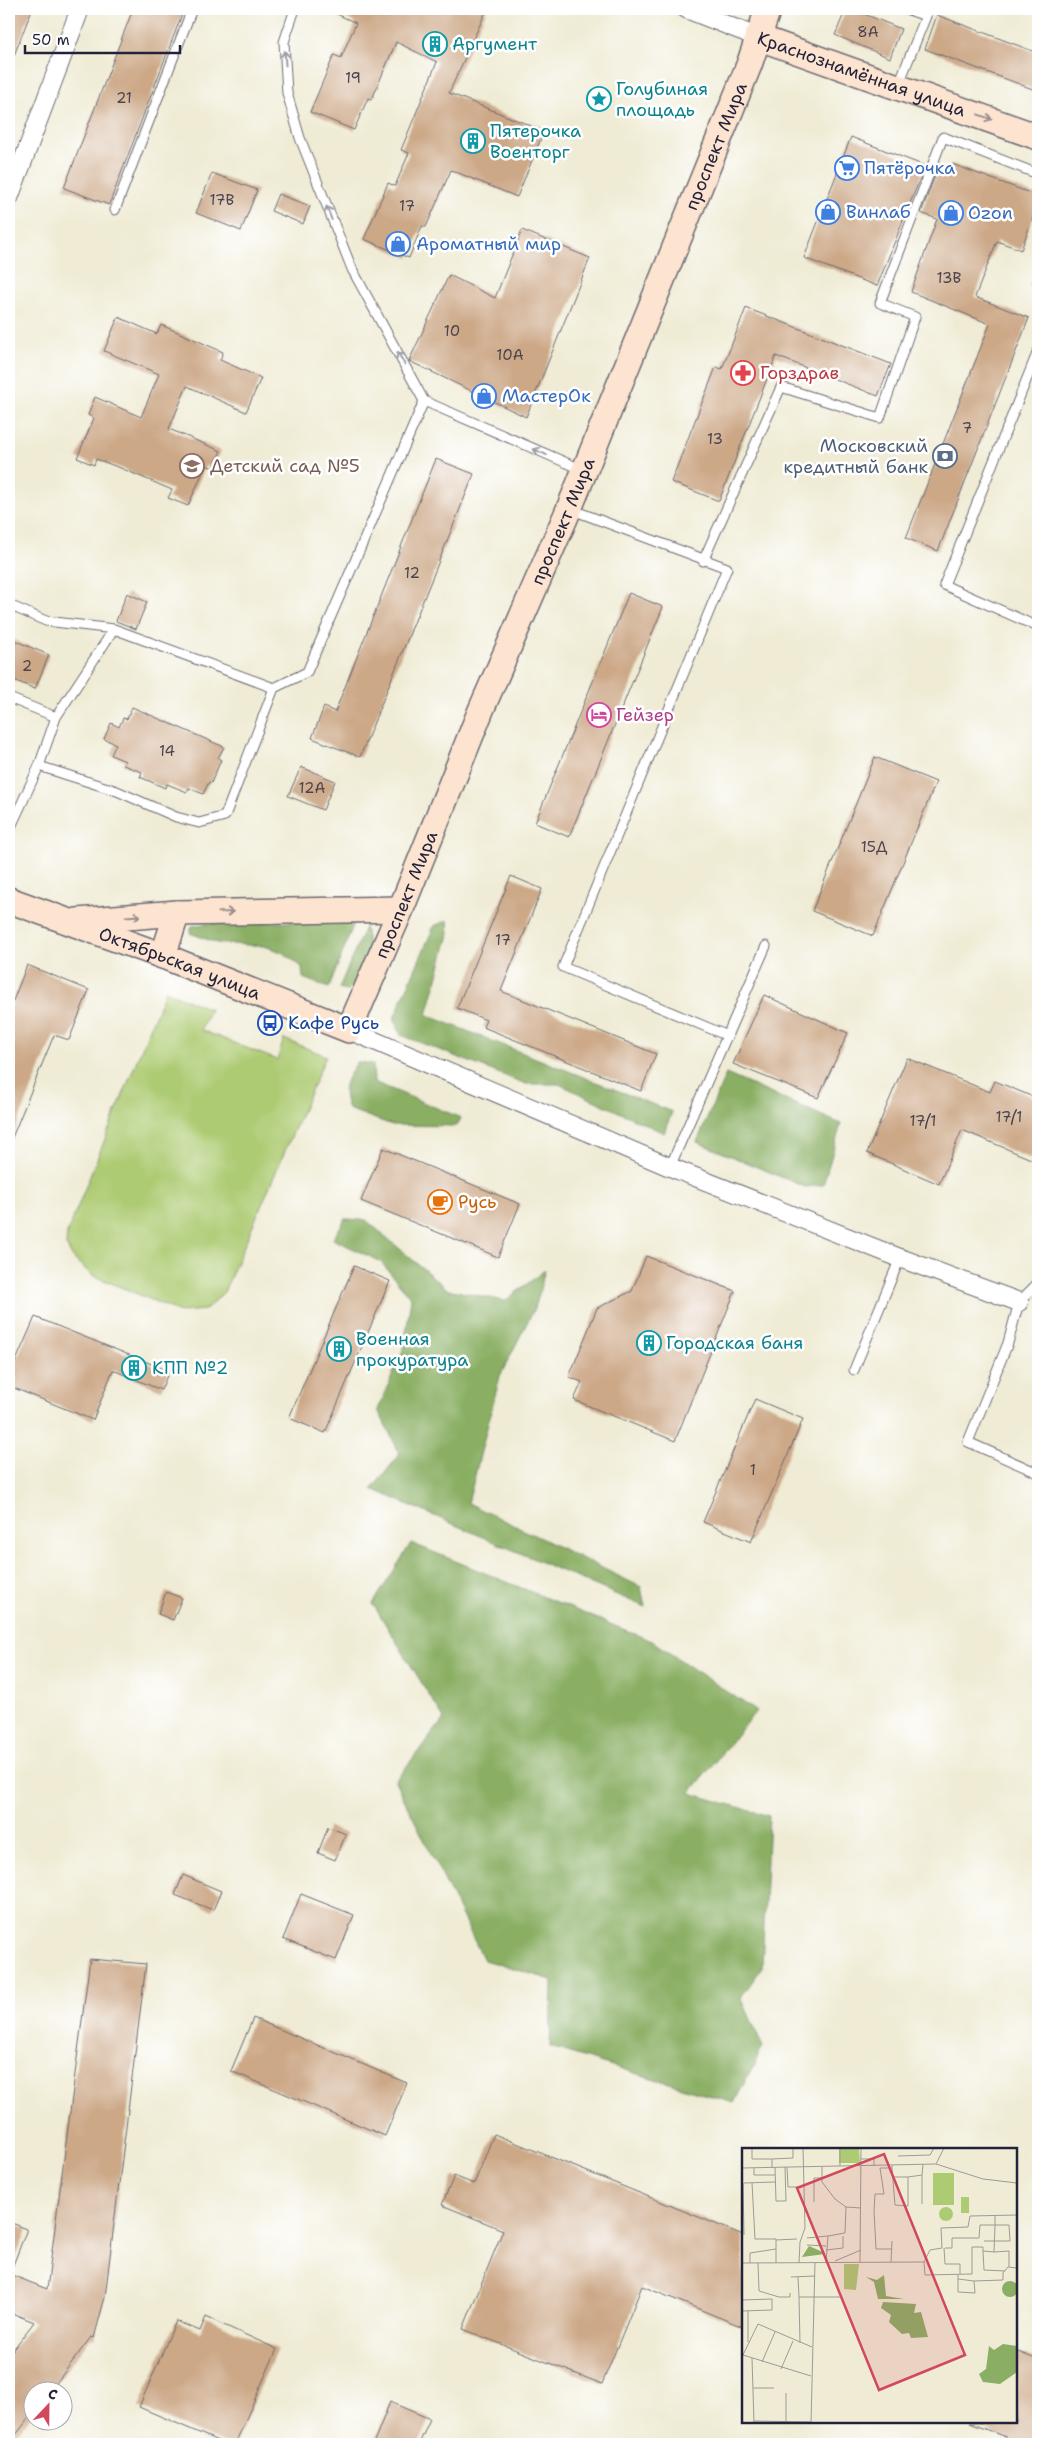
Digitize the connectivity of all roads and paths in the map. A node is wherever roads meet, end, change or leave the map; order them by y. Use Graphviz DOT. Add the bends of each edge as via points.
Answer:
graph roads {
  1 [pos="80,9"];
  2 [pos="192,9"];
  3 [pos="295,9"];
  4 [pos="686,9"];
  5 [pos="768,9"];
  6 [pos="906,9"];
  7 [pos="757,37"];
  8 [pos="898,86"];
  9 [pos="1038,137"];
  10 [pos="1038,174"];
  11 [pos="9,198"];
  12 [pos="115,210"];
  13 [pos="1038,351"];
  14 [pos="424,401"];
  15 [pos="585,470"];
  16 [pos="569,509"];
  17 [pos="704,561"];
  18 [pos="9,605"];
  19 [pos="1038,626"];
  20 [pos="114,629"];
  21 [pos="274,688"];
  22 [pos="9,698"];
  23 [pos="56,717"];
  24 [pos="39,766"];
  25 [pos="9,831"];
  26 [pos="9,900"];
  27 [pos="401,909"];
  28 [pos="177,913"];
  29 [pos="67,921"];
  30 [pos="766,946"];
  31 [pos="163,956"];
  32 [pos="349,1030"];
  33 [pos="728,1036"];
  34 [pos="670,1168"];
  35 [pos="900,1258"];
  36 [pos="1038,1283"];
  37 [pos="1019,1302"];
  38 [pos="854,1370"];
  39 [pos="1038,1473"];
  1 -- 11 [label="street"];
  2 -- 12 [label="lane"];
  14 -- 3 [label="lane, one-way" via="352,269 300,138 287,93 284,42"];
  4 -- 7 [label="street, Краснознамённая улица"];
  5 -- 7 [label="street, проспект Мира"];
  6 -- 8 [label="lane" via="926,16"];
  7 -- 8 [label="street, Краснознамённая улица"];
  7 -- 15 [label="street, проспект Мира" via="749,65"];
  8 -- 9 [label="street, Краснознамённая улица, one-way"];
  10 -- 17 [label="lane" via="943,137 880,303 915,317 880,418 780,387"];
  13 -- 19 [label="lane" via="944,585"];
  15 -- 14 [label="lane, one-way"];
  14 -- 21 [label="lane" via="307,672"];
  15 -- 16 [label="street, проспект Мира"];
  16 -- 17 [label="lane"];
  16 -- 27 [label="street, проспект Мира" via="481,710"];
  17 -- 33 [label="lane" via="727,568 563,967"];
  18 -- 20 [label="lane" via="46,621"];
  20 -- 21 [label="lane"];
  20 -- 23 [label="lane"];
  21 -- 24 [label="lane" via="225,816 199,823 176,817 117,791"];
  22 -- 23 [label="lane"];
  23 -- 24 [label="lane"];
  24 -- 25 [label="lane"];
  26 -- 29 [label="street, Октябрьская улица"];
  28 -- 27 [label="street, one-way"];
  27 -- 32 [label="street, проспект Мира"];
  29 -- 28 [label="street, one-way"];
  28 -- 31 [label="street"];
  29 -- 31 [label="street, Октябрьская улица"];
  30 -- 33 [label="lane"];
  31 -- 32 [label="street, Октябрьская улица"];
  32 -- 34 [label="street"];
  33 -- 34 [label="lane"];
  34 -- 35 [label="street"];
  35 -- 37 [label="street"];
  35 -- 38 [label="lane"];
  36 -- 37 [label="lane"];
  37 -- 39 [label="lane" via="1008,1343 968,1442"];
}
